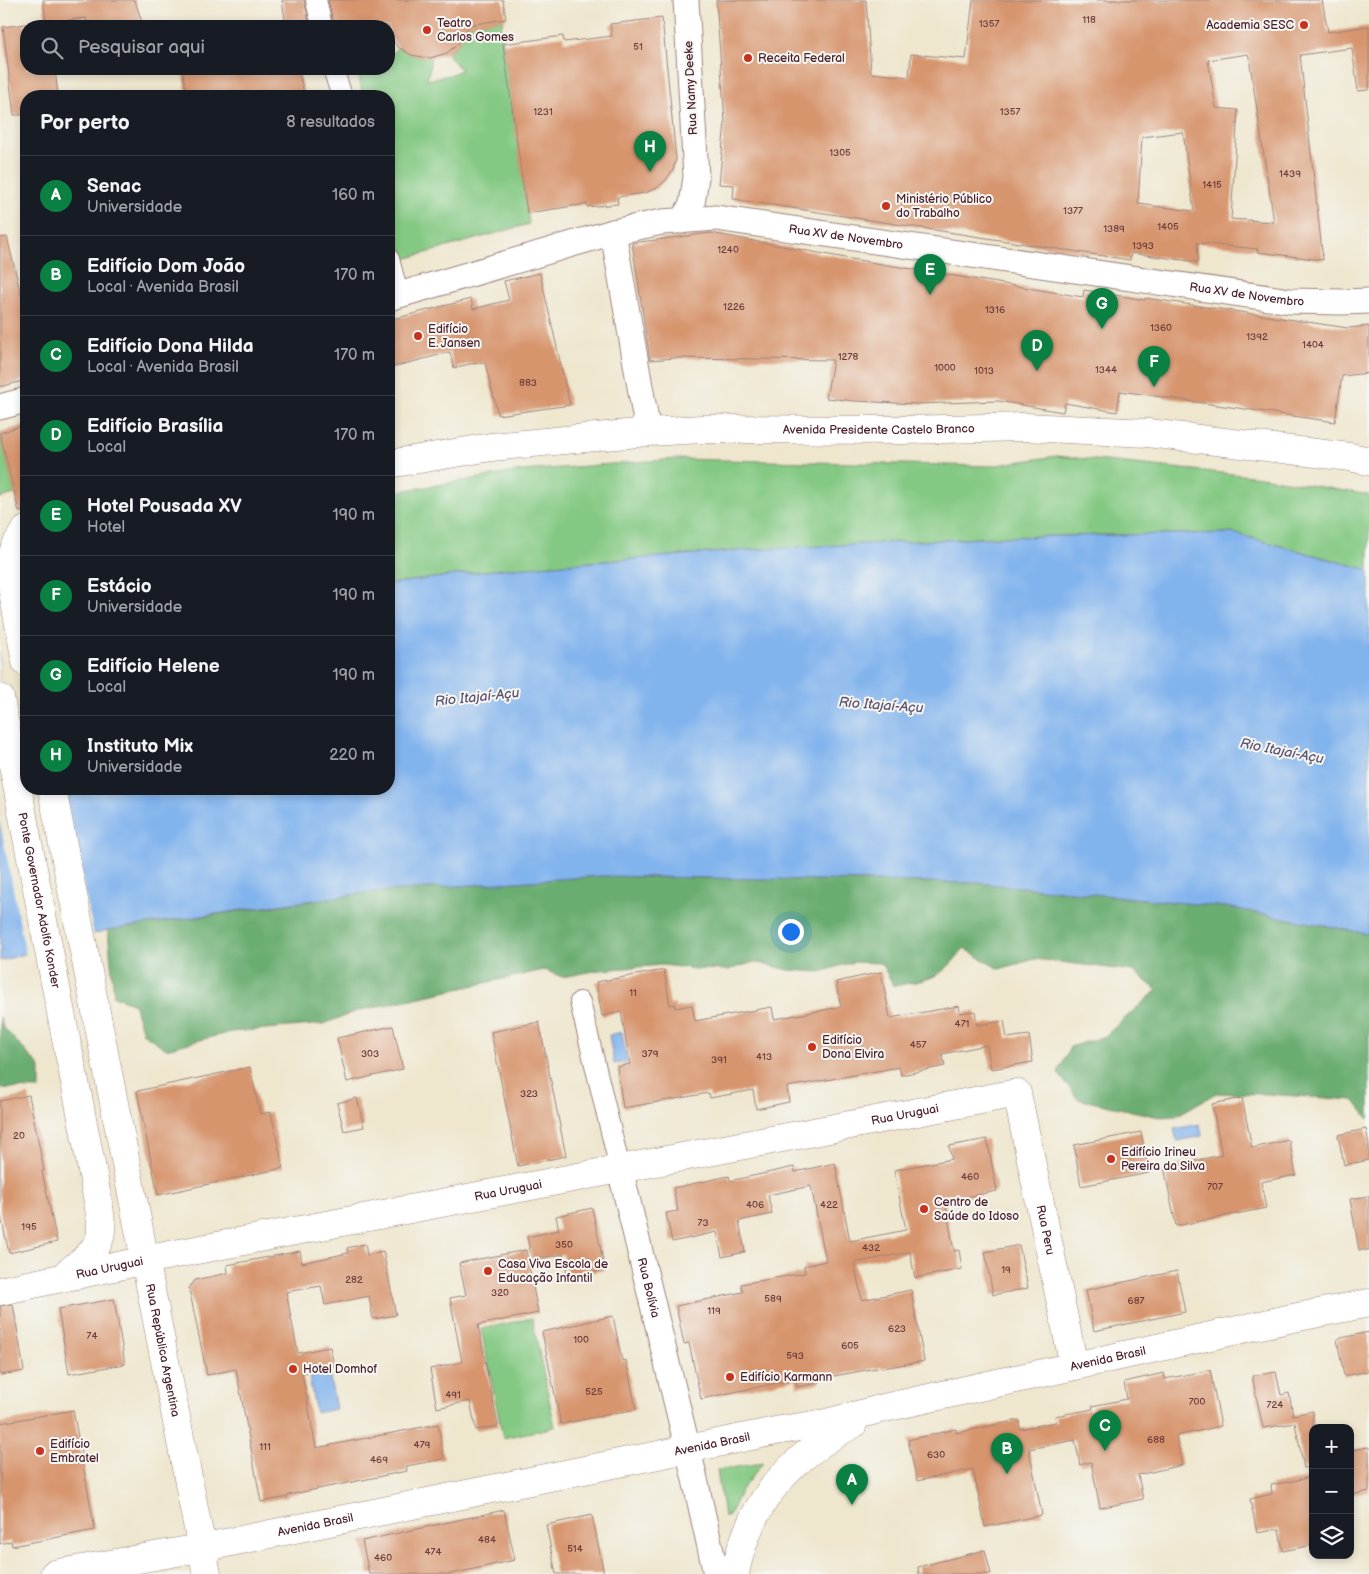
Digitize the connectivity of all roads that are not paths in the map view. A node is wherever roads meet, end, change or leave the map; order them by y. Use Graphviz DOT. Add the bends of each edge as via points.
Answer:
graph roads {
  1 [pos="316,0"];
  2 [pos="686,0"];
  3 [pos="321,20"];
  4 [pos="335,75"];
  5 [pos="340,90"];
  6 [pos="696,177"];
  7 [pos="716,218"];
  8 [pos="682,221"];
  9 [pos="613,232"];
  10 [pos="395,296"];
  11 [pos="1369,301"];
  12 [pos="20,402"];
  13 [pos="0,407"];
  14 [pos="648,432"];
  15 [pos="1369,460"];
  16 [pos="395,463"];
  17 [pos="20,530"];
  18 [pos="0,534"];
  19 [pos="20,537"];
  20 [pos="20,633"];
  21 [pos="0,698"];
  22 [pos="53,795"];
  23 [pos="580,1002"];
  24 [pos="1017,1093"];
  25 [pos="620,1169"];
  26 [pos="146,1261"];
  27 [pos="63,1277"];
  28 [pos="0,1291"];
  29 [pos="1369,1303"];
  30 [pos="1074,1366"];
  31 [pos="884,1408"];
  32 [pos="687,1450"];
  33 [pos="195,1510"];
  34 [pos="234,1541"];
  35 [pos="204,1561"];
  36 [pos="54,1574"];
  37 [pos="716,1574"];
  38 [pos="735,1574"];
  1 -- 3 [label="street"];
  2 -- 6 [label="street, Rua Namy Deeke"];
  4 -- 5 [label="street"];
  6 -- 7 [label="street, Rua Namy Deeke"];
  6 -- 8 [label="street, Rua Namy Deeke" via="692,204"];
  7 -- 8 [label="street, Rua XV de Novembro"];
  7 -- 11 [label="street, Rua XV de Novembro" via="1290,301"];
  8 -- 9 [label="street, Rua XV de Novembro"];
  9 -- 10 [label="street, Rua XV de Novembro"];
  9 -- 14 [label="street"];
  12 -- 13 [label="street"];
  14 -- 15 [label="main road, Avenida Presidente Castelo Branco" via="1035,427 1148,433"];
  14 -- 16 [label="main road, Avenida Presidente Castelo Branco" via="491,447"];
  17 -- 18 [label="main road"];
  19 -- 20 [label="main road" via="8,570"];
  21 -- 27 [label="main road, Ponte Governador Adolfo Konder" via="100,1216 100,1237 96,1247"];
  22 -- 26 [label="main road, Rua República Argentina"];
  23 -- 25 [label="street, Rua Bolívia"];
  24 -- 25 [label="main road, Rua Uruguai"];
  24 -- 30 [label="main road, Rua Peru"];
  25 -- 26 [label="main road, Rua Uruguai"];
  25 -- 32 [label="street, Rua Bolívia"];
  26 -- 27 [label="main road, Rua Uruguai"];
  26 -- 33 [label="main road, Rua República Argentina"];
  27 -- 28 [label="main road, Rua Uruguai"];
  29 -- 30 [label="main road, Avenida Brasil"];
  30 -- 31 [label="main road, Avenida Brasil"];
  31 -- 32 [label="main road, Avenida Brasil" via="826,1423"];
  31 -- 38 [label="main road" via="834,1434 781,1477 756,1512"];
  32 -- 34 [label="main road, Avenida Brasil"];
  32 -- 37 [label="street, Rua Bolívia"];
  33 -- 34 [label="main road"];
  33 -- 35 [label="main road, Rua República Argentina"];
  34 -- 35 [label="main road, Avenida Brasil"];
  35 -- 36 [label="main road, Avenida Brasil"];
}
